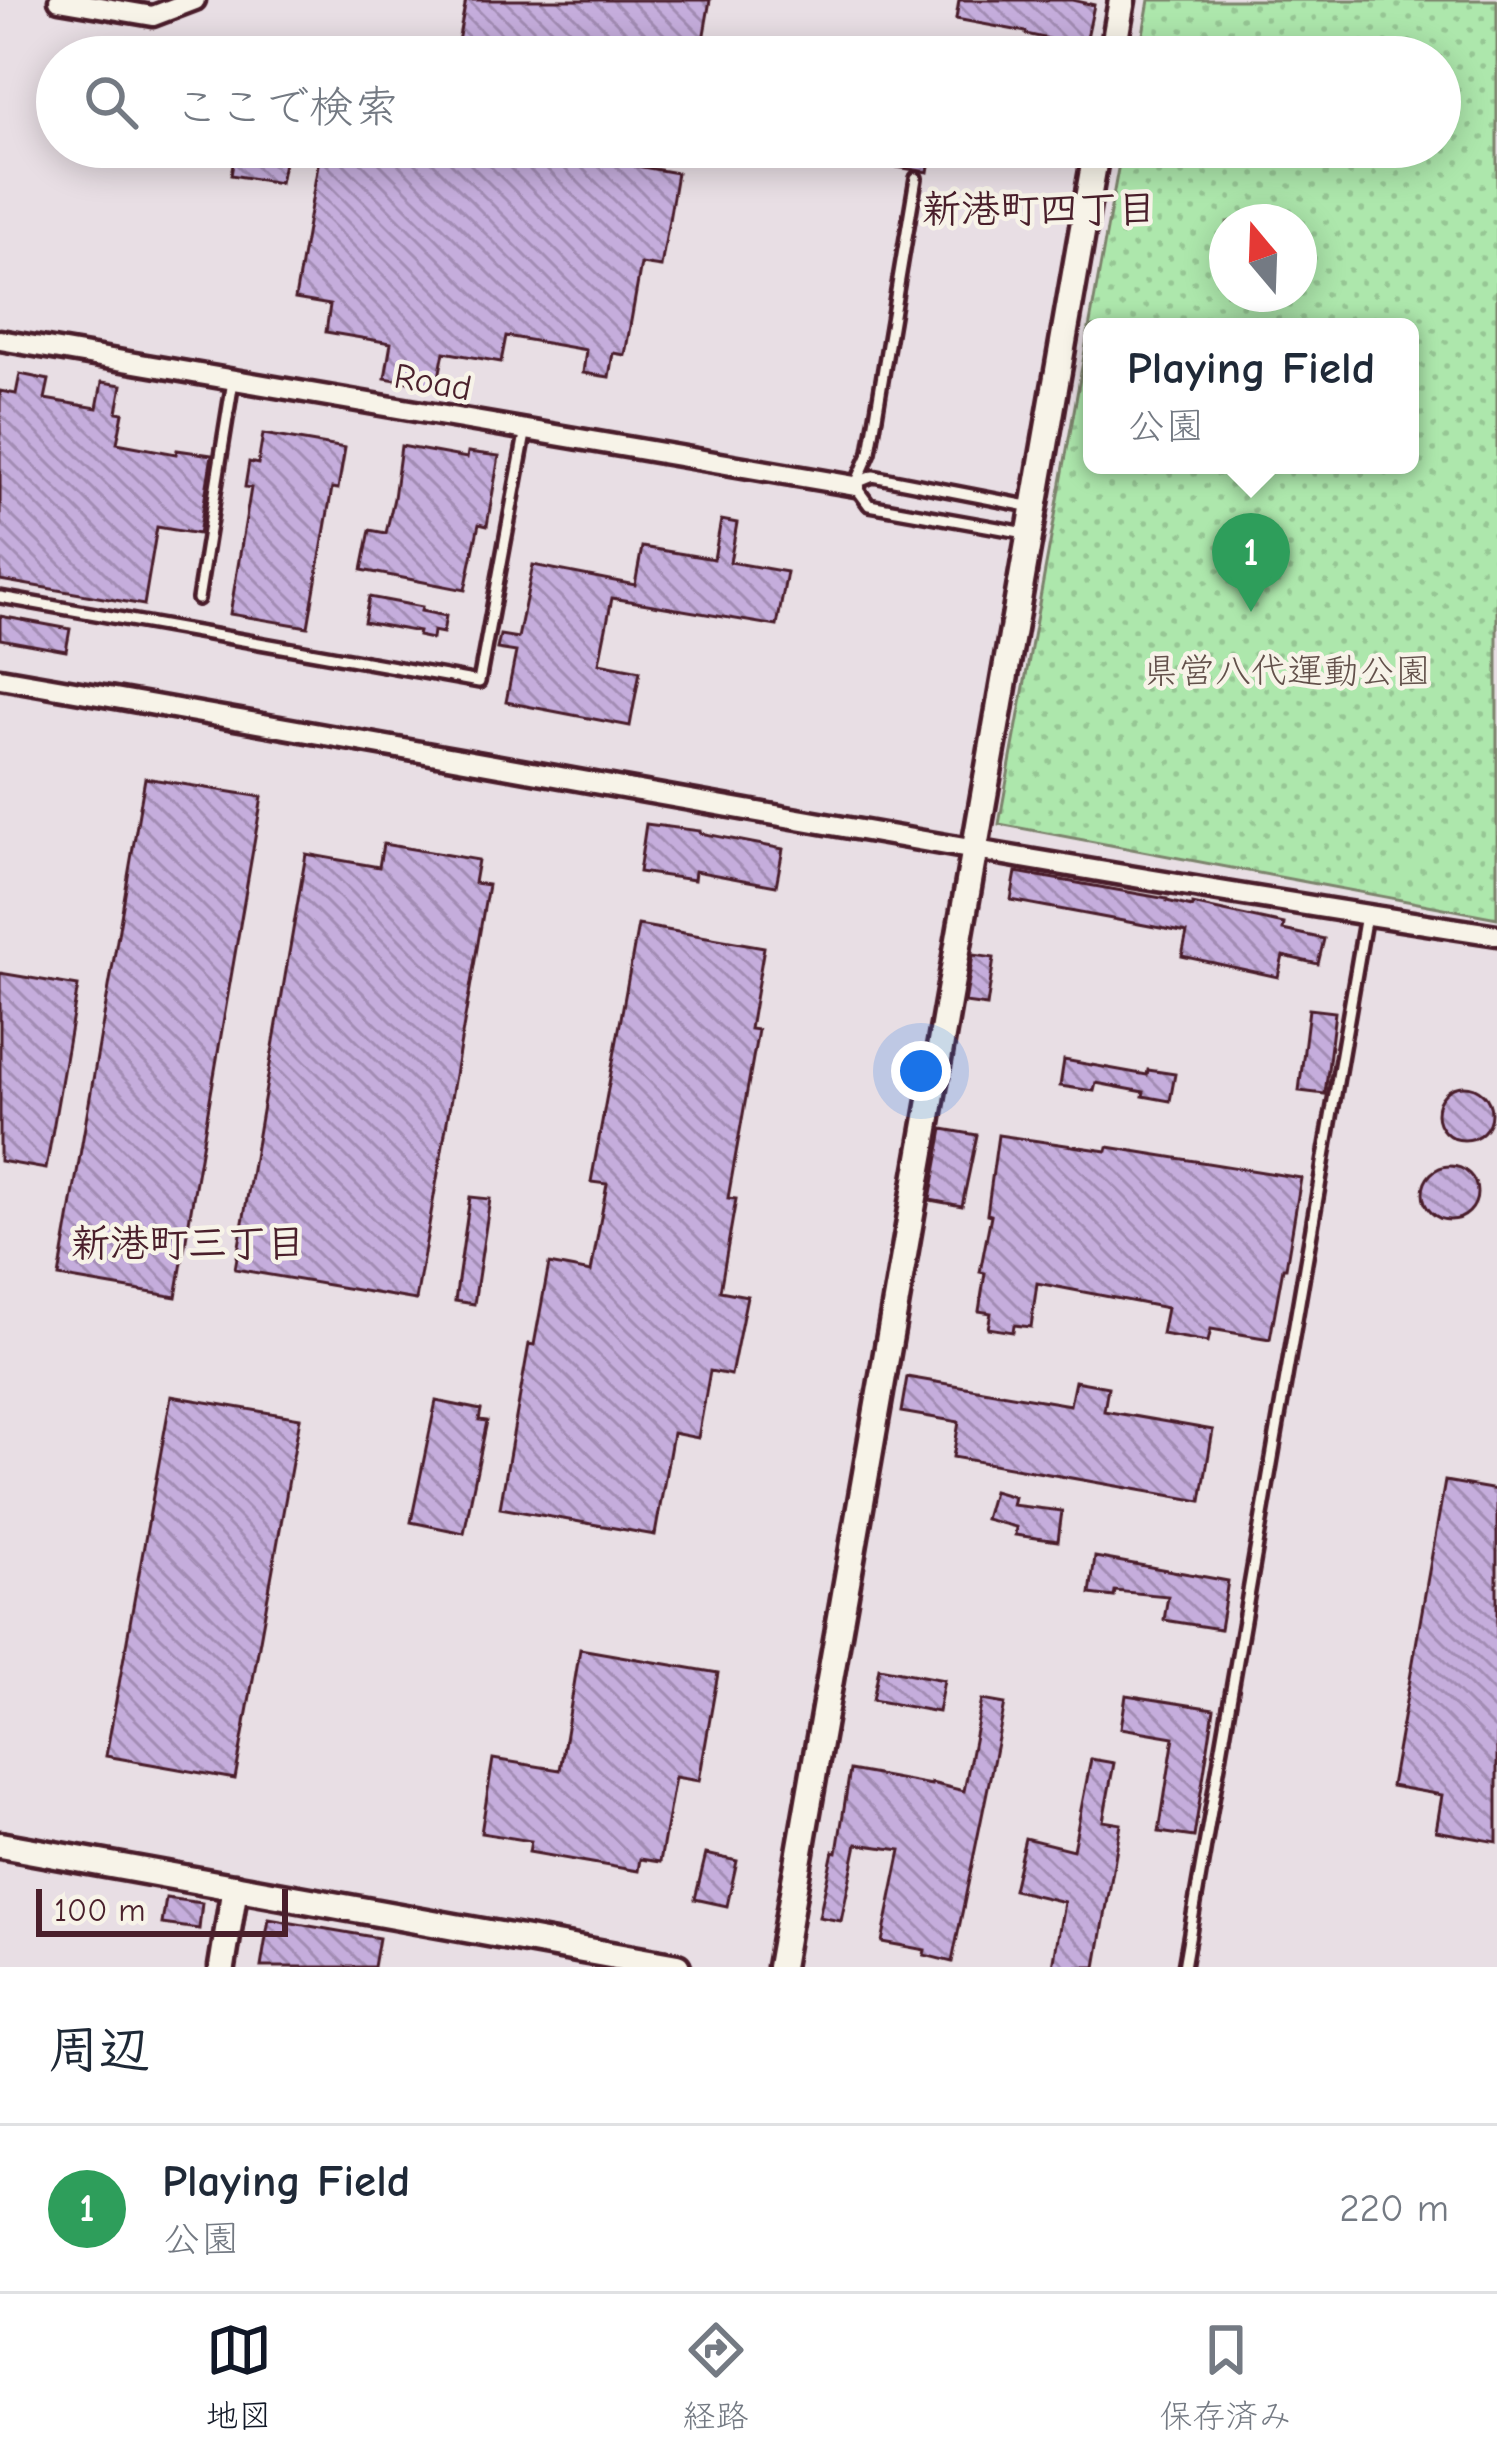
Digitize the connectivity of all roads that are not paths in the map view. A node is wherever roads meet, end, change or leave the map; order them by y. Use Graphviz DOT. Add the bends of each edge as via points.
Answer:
graph roads {
  1 [pos="58,0"];
  2 [pos="195,0"];
  3 [pos="1122,0"];
  4 [pos="1116,36"];
  5 [pos="1093,168"];
  6 [pos="916,178"];
  7 [pos="0,341"];
  8 [pos="233,381"];
  9 [pos="525,434"];
  10 [pos="855,486"];
  11 [pos="1036,508"];
  12 [pos="1031,534"];
  13 [pos="0,597"];
  14 [pos="198,599"];
  15 [pos="0,678"];
  16 [pos="973,850"];
  17 [pos="1366,916"];
  18 [pos="1497,935"];
  19 [pos="0,1845"];
  20 [pos="235,1887"];
  21 [pos="221,1967"];
  22 [pos="677,1967"];
  23 [pos="780,1967"];
  24 [pos="1184,1967"];
  1 -- 2 [label="street" via="153,16"];
  3 -- 4 [label="street"];
  5 -- 11 [label="street"];
  6 -- 10 [label="lane" via="870,452"];
  7 -- 8 [label="lane"];
  7 -- 10 [label="street, Road"];
  8 -- 9 [label="lane"];
  8 -- 14 [label="lane"];
  9 -- 10 [label="lane"];
  9 -- 13 [label="lane" via="478,682"];
  10 -- 11 [label="lane" via="873,476"];
  10 -- 12 [label="lane" via="869,505"];
  11 -- 12 [label="street"];
  12 -- 16 [label="street"];
  15 -- 16 [label="street"];
  16 -- 17 [label="street"];
  16 -- 23 [label="street"];
  17 -- 18 [label="street"];
  17 -- 24 [label="lane"];
  19 -- 20 [label="street"];
  20 -- 21 [label="street"];
  20 -- 22 [label="street"];
}
